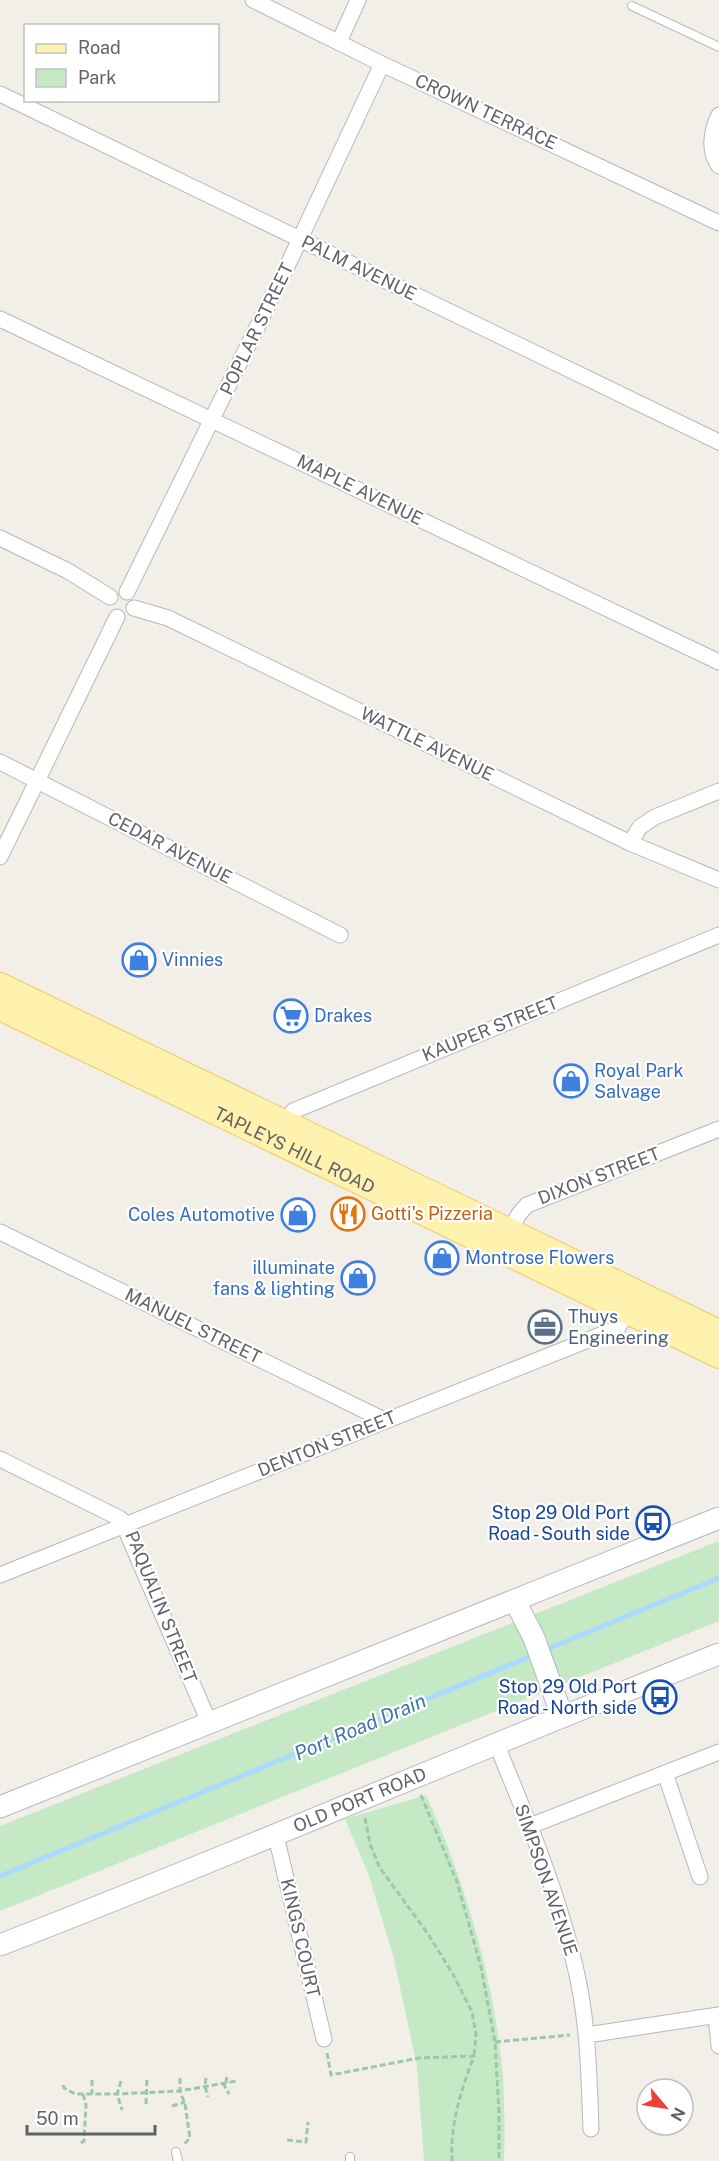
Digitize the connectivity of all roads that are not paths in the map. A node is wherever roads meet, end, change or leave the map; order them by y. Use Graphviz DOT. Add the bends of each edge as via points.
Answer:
graph roads {
  1 [pos="253,0"];
  2 [pos="358,0"];
  3 [pos="632,6"];
  4 [pos="339,42"];
  5 [pos="719,47"];
  6 [pos="382,64"];
  7 [pos="0,94"];
  8 [pos="719,115"];
  9 [pos="719,166"];
  10 [pos="719,223"];
  11 [pos="300,240"];
  12 [pos="0,319"];
  13 [pos="212,420"];
  14 [pos="719,442"];
  15 [pos="0,538"];
  16 [pos="127,592"];
  17 [pos="110,597"];
  18 [pos="134,608"];
  19 [pos="117,617"];
  20 [pos="719,662"];
  21 [pos="0,762"];
  22 [pos="37,780"];
  23 [pos="719,791"];
  24 [pos="630,843"];
  25 [pos="0,857"];
  26 [pos="719,880"];
  27 [pos="340,935"];
  28 [pos="719,935"];
  29 [pos="0,985"];
  30 [pos="0,1008"];
  31 [pos="719,1129"];
  32 [pos="281,1132"];
  33 [pos="0,1232"];
  34 [pos="505,1241"];
  35 [pos="631,1302"];
  36 [pos="719,1332"];
  37 [pos="719,1356"];
  38 [pos="386,1421"];
  39 [pos="0,1459"];
  40 [pos="719,1518"];
  41 [pos="127,1524"];
  42 [pos="0,1575"];
  43 [pos="515,1600"];
  44 [pos="719,1654"];
  45 [pos="562,1716"];
  46 [pos="209,1722"];
  47 [pos="496,1743"];
  48 [pos="719,1752"];
  49 [pos="665,1773"];
  50 [pos="0,1807"];
  51 [pos="530,1826"];
  52 [pos="276,1836"];
  53 [pos="700,1877"];
  54 [pos="0,1945"];
  55 [pos="718,2016"];
  56 [pos="580,2035"];
  57 [pos="324,2039"];
  58 [pos="719,2046"];
  59 [pos="591,2128"];
  60 [pos="177,2152"];
  61 [pos="178,2161"];
  1 -- 4 [label="street, CROWN TERRACE"];
  2 -- 4 [label="street"];
  3 -- 5 [label="lane"];
  4 -- 6 [label="street, CROWN TERRACE"];
  6 -- 10 [label="street, CROWN TERRACE"];
  6 -- 11 [label="street, POPLAR STREET"];
  7 -- 11 [label="street, PALM AVENUE"];
  8 -- 9 [label="street" via="712,153"];
  11 -- 13 [label="street, POPLAR STREET"];
  11 -- 14 [label="street, PALM AVENUE"];
  12 -- 13 [label="street, MAPLE AVENUE"];
  13 -- 16 [label="street, POPLAR STREET"];
  13 -- 20 [label="street, MAPLE AVENUE"];
  15 -- 17 [label="street" via="68,571"];
  16 -- 17 [label="street" via="119,590"];
  16 -- 18 [label="street" via="134,599"];
  17 -- 19 [label="street" via="108,609"];
  18 -- 19 [label="street" via="125,617"];
  18 -- 24 [label="street, WATTLE AVENUE" via="168,618"];
  19 -- 22 [label="street"];
  21 -- 22 [label="street, CEDAR AVENUE"];
  22 -- 25 [label="street"];
  22 -- 27 [label="street, CEDAR AVENUE"];
  23 -- 24 [label="street" via="655,817 640,827"];
  24 -- 26 [label="street, WATTLE AVENUE"];
  28 -- 32 [label="street, KAUPER STREET" via="293,1111"];
  29 -- 32 [label="main road, TAPLEYS HILL ROAD"];
  30 -- 32 [label="main road, TAPLEYS HILL ROAD"];
  31 -- 34 [label="street, DIXON STREET" via="527,1205"];
  32 -- 34 [label="main road, TAPLEYS HILL ROAD"];
  33 -- 38 [label="street, MANUEL STREET"];
  34 -- 35 [label="main road, TAPLEYS HILL ROAD"];
  35 -- 36 [label="main road, TAPLEYS HILL ROAD"];
  35 -- 37 [label="main road, TAPLEYS HILL ROAD"];
  35 -- 38 [label="street, DENTON STREET" via="618,1328"];
  38 -- 41 [label="street, DENTON STREET"];
  39 -- 41 [label="street, PAQUALIN STREET"];
  40 -- 43 [label="main road"];
  41 -- 42 [label="street, DENTON STREET"];
  41 -- 46 [label="street, PAQUALIN STREET" via="128,1535"];
  43 -- 45 [label="main road" via="548,1672"];
  43 -- 46 [label="main road"];
  44 -- 45 [label="main road, OLD PORT ROAD"];
  45 -- 47 [label="main road, OLD PORT ROAD"];
  46 -- 50 [label="main road"];
  47 -- 51 [label="street, SIMPSON AVENUE"];
  47 -- 52 [label="main road, OLD PORT ROAD"];
  48 -- 49 [label="street"];
  49 -- 51 [label="street"];
  49 -- 53 [label="street"];
  51 -- 56 [label="street, SIMPSON AVENUE" via="573,1956"];
  52 -- 54 [label="main road, OLD PORT ROAD"];
  52 -- 57 [label="street, KINGS COURT"];
  55 -- 56 [label="street"];
  55 -- 58 [label="street"];
  56 -- 59 [label="street, SIMPSON AVENUE"];
  60 -- 61 [label="lane"];
}
